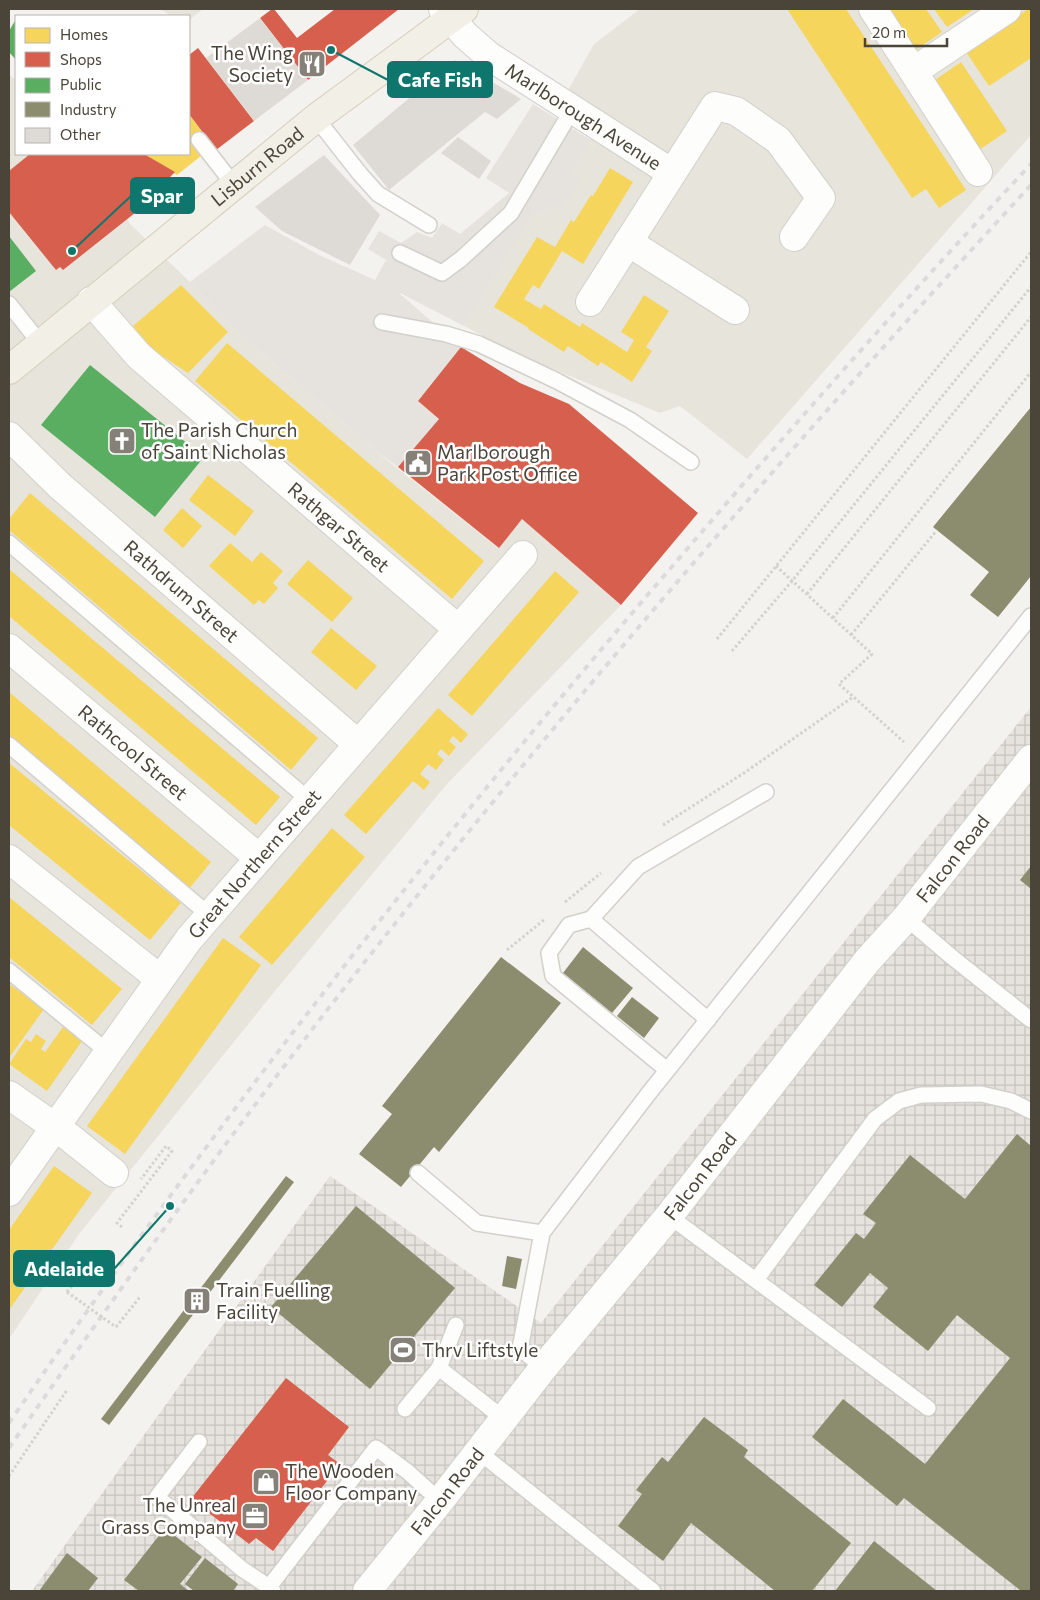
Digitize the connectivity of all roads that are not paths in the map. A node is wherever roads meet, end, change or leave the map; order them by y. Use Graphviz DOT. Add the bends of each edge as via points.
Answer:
graph roads {
  1 [pos="873,9"];
  2 [pos="1007,9"];
  3 [pos="452,12"];
  4 [pos="914,71"];
  5 [pos="572,110"];
  6 [pos="316,118"];
  7 [pos="199,140"];
  8 [pos="978,172"];
  9 [pos="672,173"];
  10 [pos="234,185"];
  11 [pos="429,225"];
  12 [pos="794,237"];
  13 [pos="628,242"];
  14 [pos="400,253"];
  15 [pos="91,301"];
  16 [pos="590,302"];
  17 [pos="9,304"];
  18 [pos="735,310"];
  19 [pos="382,322"];
  20 [pos="40,344"];
  21 [pos="9,370"];
  22 [pos="9,436"];
  23 [pos="691,462"];
  24 [pos="9,543"];
  25 [pos="523,555"];
  26 [pos="1031,616"];
  27 [pos="458,629"];
  28 [pos="9,648"];
  29 [pos="358,744"];
  30 [pos="9,745"];
  31 [pos="1031,760"];
  32 [pos="766,792"];
  33 [pos="309,800"];
  34 [pos="9,858"];
  35 [pos="259,858"];
  36 [pos="209,915"];
  37 [pos="906,918"];
  38 [pos="591,919"];
  39 [pos="9,971"];
  40 [pos="160,979"];
  41 [pos="708,1020"];
  42 [pos="1031,1020"];
  43 [pos="109,1052"];
  44 [pos="667,1070"];
  45 [pos="9,1095"];
  46 [pos="1031,1111"];
  47 [pos="55,1128"];
  48 [pos="114,1173"];
  49 [pos="418,1173"];
  50 [pos="9,1192"];
  51 [pos="669,1216"];
  52 [pos="542,1232"];
  53 [pos="756,1280"];
  54 [pos="456,1325"];
  55 [pos="544,1367"];
  56 [pos="439,1368"];
  57 [pos="928,1408"];
  58 [pos="405,1409"];
  59 [pos="504,1419"];
  60 [pos="198,1442"];
  61 [pos="479,1452"];
  62 [pos="440,1501"];
  63 [pos="271,1589"];
  64 [pos="367,1591"];
  65 [pos="653,1591"];
  1 -- 4 [label="street"];
  2 -- 4 [label="street"];
  3 -- 5 [label="street, Marlborough Avenue" via="465,35 489,56"];
  3 -- 6 [label="main road, Lisburn Road"];
  4 -- 8 [label="street"];
  5 -- 9 [label="street, Marlborough Avenue"];
  5 -- 14 [label="lane" via="511,213 461,259 442,273"];
  6 -- 10 [label="main road, Lisburn Road"];
  6 -- 11 [label="lane" via="378,194"];
  7 -- 10 [label="lane"];
  9 -- 12 [label="street" via="715,106 736,111 778,140 821,198"];
  9 -- 13 [label="street"];
  10 -- 15 [label="main road, Lisburn Road"];
  13 -- 16 [label="street"];
  13 -- 18 [label="street"];
  15 -- 20 [label="main road, Lisburn Road"];
  15 -- 27 [label="street, Rathgar Street" via="139,356"];
  17 -- 20 [label="lane"];
  19 -- 23 [label="lane" via="446,334 478,344 630,420"];
  20 -- 21 [label="main road, Lisburn Road"];
  22 -- 29 [label="street, Rathdrum Street" via="60,486"];
  24 -- 33 [label="lane"];
  25 -- 27 [label="street, Great Northern Street"];
  26 -- 41 [label="lane"];
  27 -- 29 [label="street, Great Northern Street"];
  28 -- 35 [label="street, Rathcool Street"];
  29 -- 33 [label="street, Great Northern Street"];
  30 -- 36 [label="lane"];
  31 -- 37 [label="street, Falcon Road"];
  32 -- 38 [label="lane" via="638,868"];
  33 -- 35 [label="street, Great Northern Street"];
  34 -- 40 [label="street"];
  35 -- 36 [label="street, Great Northern Street"];
  36 -- 40 [label="street, Great Northern Street"];
  37 -- 42 [label="lane"];
  37 -- 51 [label="street, Falcon Road" via="867,961"];
  38 -- 41 [label="lane"];
  38 -- 44 [label="lane" via="569,925 549,953 553,976"];
  39 -- 43 [label="lane"];
  40 -- 43 [label="street, Great Northern Street"];
  41 -- 44 [label="lane"];
  43 -- 47 [label="street, Great Northern Street"];
  44 -- 52 [label="lane"];
  45 -- 47 [label="street"];
  46 -- 53 [label="lane" via="1011,1101 981,1094 921,1095 899,1100 875,1119"];
  47 -- 48 [label="street"];
  47 -- 50 [label="street, Great Northern Street"];
  49 -- 52 [label="lane" via="477,1223"];
  51 -- 53 [label="lane"];
  51 -- 55 [label="street, Falcon Road"];
  52 -- 55 [label="lane" via="520,1349"];
  53 -- 57 [label="lane"];
  54 -- 56 [label="lane"];
  55 -- 59 [label="street, Falcon Road"];
  56 -- 58 [label="lane"];
  56 -- 59 [label="lane"];
  59 -- 61 [label="street, Falcon Road"];
  60 -- 63 [label="lane" via="156,1498"];
  61 -- 62 [label="street, Falcon Road"];
  61 -- 65 [label="lane"];
  62 -- 63 [label="lane" via="376,1448"];
  62 -- 64 [label="street, Falcon Road"];
}
